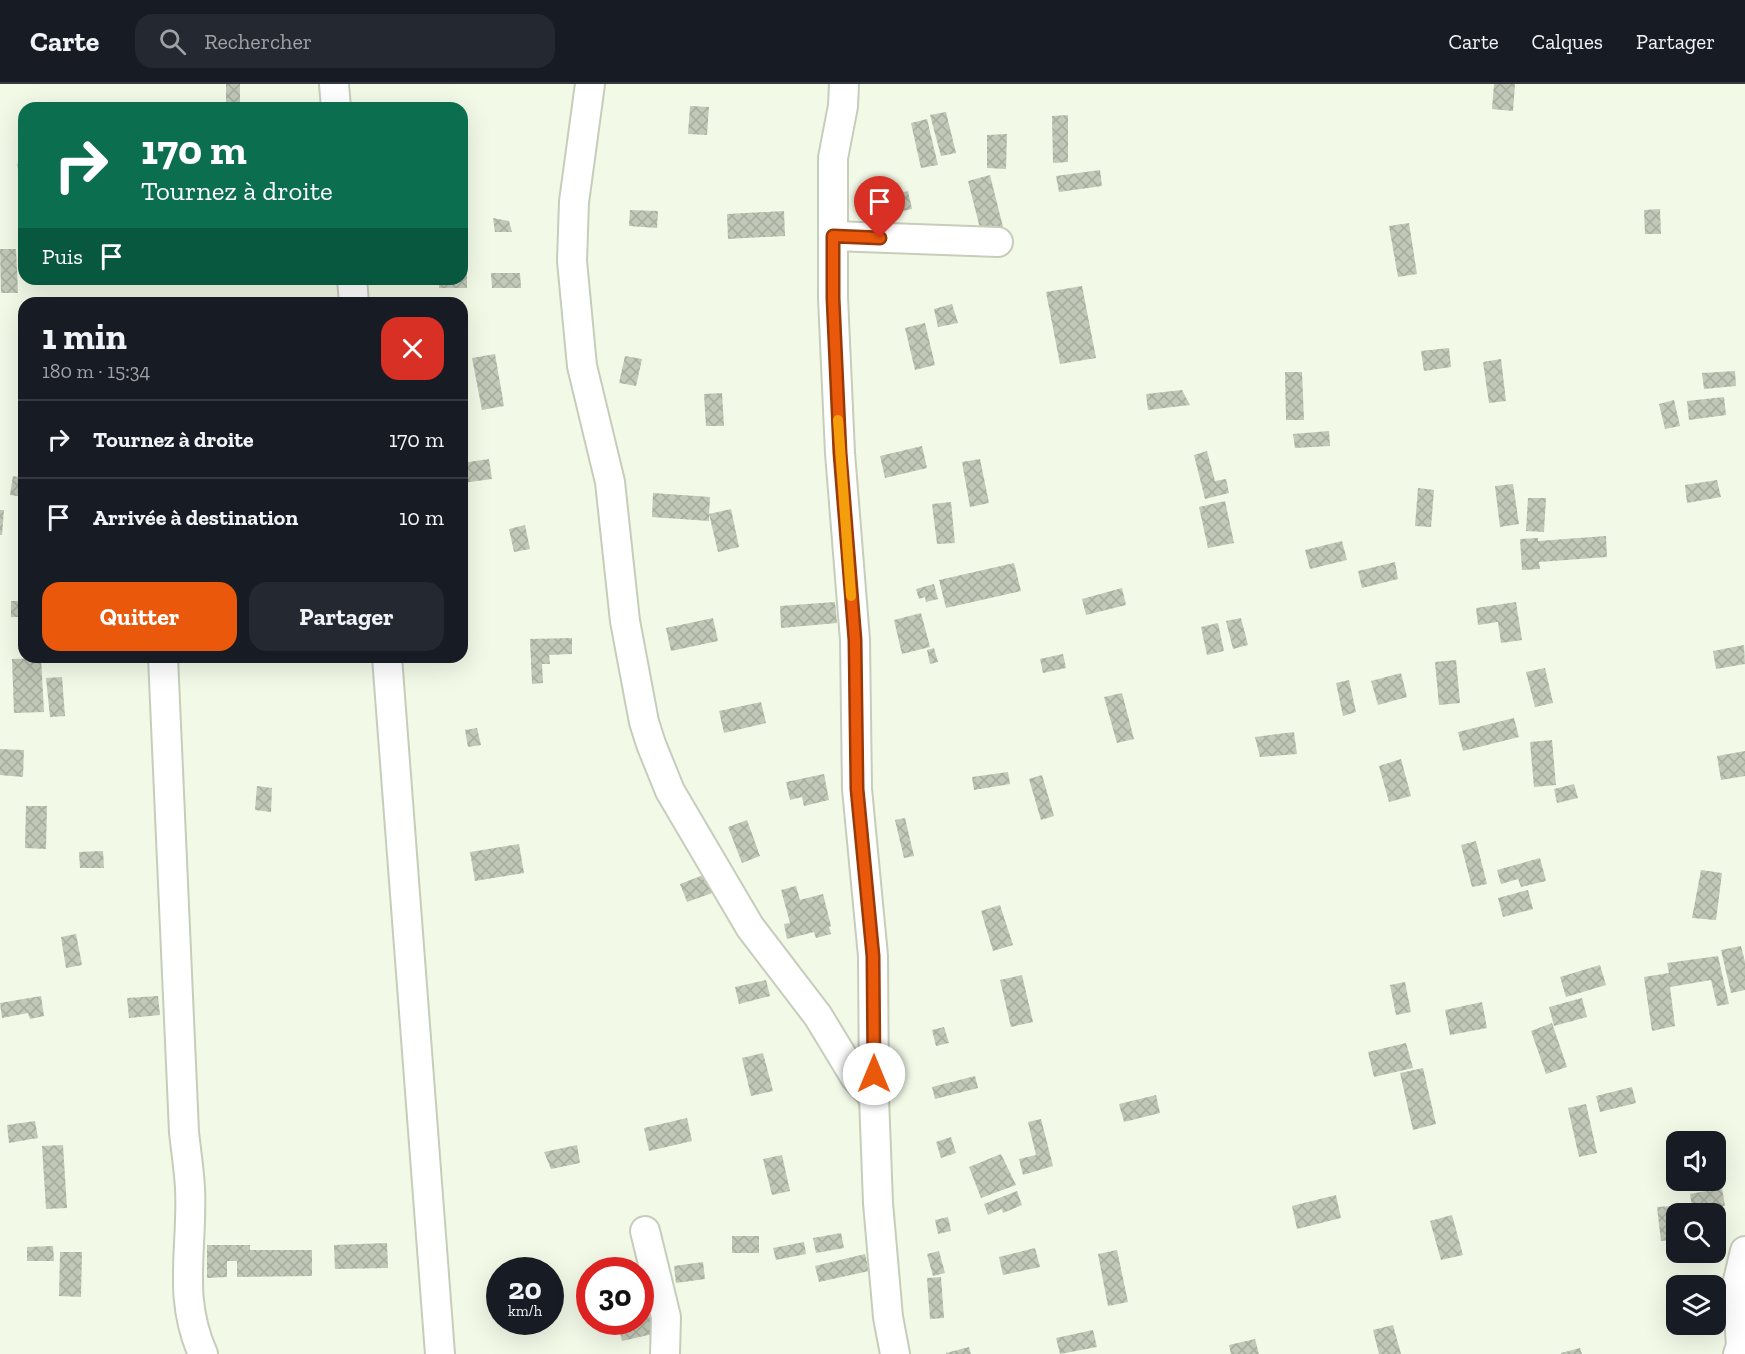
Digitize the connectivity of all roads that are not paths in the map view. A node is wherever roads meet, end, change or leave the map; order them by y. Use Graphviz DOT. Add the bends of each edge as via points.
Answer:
graph roads {
  1 [pos="334,84"];
  2 [pos="590,84"];
  3 [pos="844,84"];
  4 [pos="336,102"];
  5 [pos="833,236"];
  6 [pos="998,242"];
  7 [pos="163,663"];
  8 [pos="387,663"];
  9 [pos="874,1097"];
  10 [pos="645,1232"];
  11 [pos="1745,1251"];
  12 [pos="203,1354"];
  13 [pos="440,1354"];
  14 [pos="665,1354"];
  15 [pos="895,1354"];
  16 [pos="1738,1354"];
  1 -- 4 [label="street"];
  2 -- 9 [label="street" via="574,202 572,261 582,366 610,482 625,621 644,722 670,791 750,927 818,1016 855,1077"];
  3 -- 5 [label="street" via="833,158"];
  5 -- 6 [label="street"];
  5 -- 9 [label="street" via="840,453 855,640 857,789 873,956"];
  7 -- 12 [label="street" via="184,1132 190,1188 187,1288 189,1314"];
  8 -- 13 [label="street"];
  9 -- 15 [label="street" via="878,1203"];
  10 -- 14 [label="street" via="666,1317"];
  11 -- 16 [label="street" via="1737,1285 1741,1346"];
}
